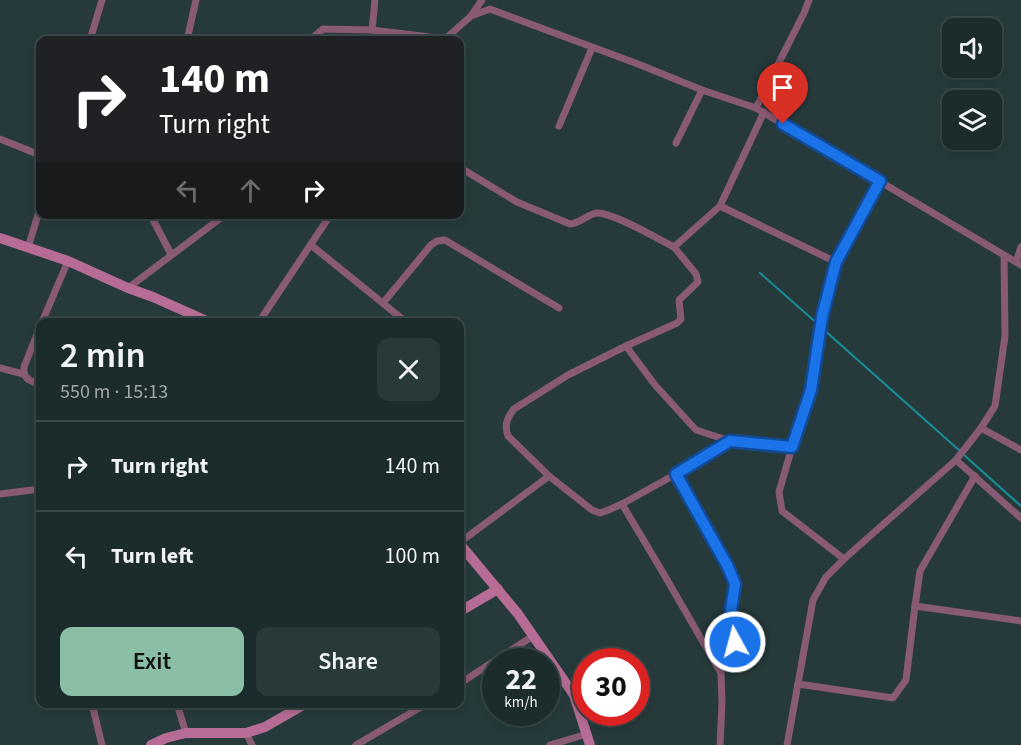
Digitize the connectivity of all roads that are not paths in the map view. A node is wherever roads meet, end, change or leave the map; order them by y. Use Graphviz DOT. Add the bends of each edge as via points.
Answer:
graph roads {
  1 [pos="102,0"];
  2 [pos="196,0"];
  3 [pos="375,0"];
  4 [pos="482,0"];
  5 [pos="809,0"];
  6 [pos="471,16"];
  7 [pos="372,30"];
  8 [pos="91,36"];
  9 [pos="188,36"];
  10 [pos="315,36"];
  11 [pos="416,36"];
  12 [pos="449,36"];
  13 [pos="592,48"];
  14 [pos="702,90"];
  15 [pos="756,108"];
  16 [pos="764,112"];
  17 [pos="559,126"];
  18 [pos="0,139"];
  19 [pos="676,143"];
  20 [pos="36,153"];
  21 [pos="464,170"];
  22 [pos="880,181"];
  23 [pos="720,206"];
  24 [pos="37,219"];
  25 [pos="153,219"];
  26 [pos="218,219"];
  27 [pos="327,219"];
  28 [pos="0,238"];
  29 [pos="310,245"];
  30 [pos="674,247"];
  31 [pos="1021,247"];
  32 [pos="28,248"];
  33 [pos="171,254"];
  34 [pos="1004,255"];
  35 [pos="68,261"];
  36 [pos="836,262"];
  37 [pos="1019,263"];
  38 [pos="128,288"];
  39 [pos="383,303"];
  40 [pos="559,308"];
  41 [pos="44,318"];
  42 [pos="200,318"];
  43 [pos="262,318"];
  44 [pos="401,318"];
  45 [pos="36,337"];
  46 [pos="626,346"];
  47 [pos="0,368"];
  48 [pos="23,374"];
  49 [pos="36,383"];
  50 [pos="981,428"];
  51 [pos="730,441"];
  52 [pos="792,447"];
  53 [pos="1021,450"];
  54 [pos="960,455"];
  55 [pos="676,474"];
  56 [pos="549,476"];
  57 [pos="975,476"];
  58 [pos="36,490"];
  59 [pos="0,494"];
  60 [pos="622,504"];
  61 [pos="1021,518"];
  62 [pos="464,539"];
  63 [pos="464,549"];
  64 [pos="844,559"];
  65 [pos="498,590"];
  66 [pos="915,606"];
  67 [pos="464,609"];
  68 [pos="1021,621"];
  69 [pos="533,636"];
  70 [pos="718,667"];
  71 [pos="464,681"];
  72 [pos="798,684"];
  73 [pos="93,708"];
  74 [pos="178,708"];
  75 [pos="298,708"];
  76 [pos="419,708"];
  77 [pos="186,733"];
  78 [pos="246,733"];
  79 [pos="587,734"];
  80 [pos="102,745"];
  81 [pos="151,745"];
  82 [pos="252,745"];
  83 [pos="356,745"];
  84 [pos="550,745"];
  85 [pos="590,745"];
  86 [pos="720,745"];
  87 [pos="787,745"];
  1 -- 8 [label="street"];
  2 -- 9 [label="street"];
  3 -- 7 [label="street"];
  4 -- 6 [label="street"];
  5 -- 15 [label="street"];
  6 -- 12 [label="street"];
  6 -- 13 [label="street" via="490,9"];
  7 -- 10 [label="street" via="323,29"];
  7 -- 11 [label="street"];
  13 -- 14 [label="street"];
  13 -- 17 [label="street"];
  14 -- 15 [label="street"];
  14 -- 19 [label="street"];
  15 -- 16 [label="street"];
  16 -- 22 [label="street"];
  16 -- 23 [label="street"];
  18 -- 20 [label="street"];
  21 -- 30 [label="street" via="517,202 570,224 596,213 608,215"];
  22 -- 34 [label="street"];
  22 -- 36 [label="street"];
  23 -- 30 [label="street"];
  23 -- 36 [label="street"];
  24 -- 32 [label="street"];
  25 -- 33 [label="street"];
  26 -- 33 [label="street"];
  27 -- 29 [label="street"];
  28 -- 32 [label="street"];
  29 -- 39 [label="street"];
  29 -- 43 [label="street"];
  30 -- 46 [label="street" via="698,282 679,300 681,319"];
  31 -- 37 [label="street"];
  32 -- 35 [label="street"];
  33 -- 38 [label="street"];
  34 -- 37 [label="street"];
  34 -- 50 [label="street" via="1005,336 995,406"];
  35 -- 38 [label="street"];
  35 -- 41 [label="street"];
  36 -- 52 [label="street" via="822,317 811,390"];
  38 -- 42 [label="street"];
  39 -- 40 [label="street" via="431,245 445,240"];
  39 -- 44 [label="street"];
  45 -- 48 [label="street"];
  46 -- 51 [label="street" via="696,430"];
  46 -- 56 [label="street" via="568,375 508,416 508,436"];
  47 -- 48 [label="street"];
  48 -- 49 [label="street"];
  50 -- 53 [label="street"];
  50 -- 54 [label="street"];
  51 -- 52 [label="street"];
  51 -- 55 [label="street"];
  52 -- 64 [label="street" via="779,492 782,511"];
  54 -- 57 [label="street"];
  54 -- 64 [label="street"];
  55 -- 60 [label="street"];
  55 -- 70 [label="street" via="735,584 731,610 733,655 728,663"];
  56 -- 60 [label="street" via="592,510 600,513"];
  56 -- 62 [label="street"];
  57 -- 61 [label="street"];
  57 -- 66 [label="street" via="920,572"];
  58 -- 59 [label="street"];
  60 -- 70 [label="street"];
  63 -- 65 [label="street"];
  64 -- 72 [label="street" via="826,577 813,600"];
  65 -- 67 [label="street"];
  65 -- 69 [label="street"];
  66 -- 68 [label="street"];
  66 -- 72 [label="street" via="906,680 893,698"];
  69 -- 71 [label="street"];
  69 -- 79 [label="street" via="574,695"];
  70 -- 86 [label="street" via="722,702"];
  72 -- 87 [label="street"];
  73 -- 80 [label="street"];
  74 -- 77 [label="street"];
  75 -- 78 [label="street"];
  76 -- 83 [label="street"];
  77 -- 78 [label="street"];
  77 -- 81 [label="street"];
  78 -- 82 [label="street"];
  79 -- 84 [label="street"];
  79 -- 85 [label="street"];
}
